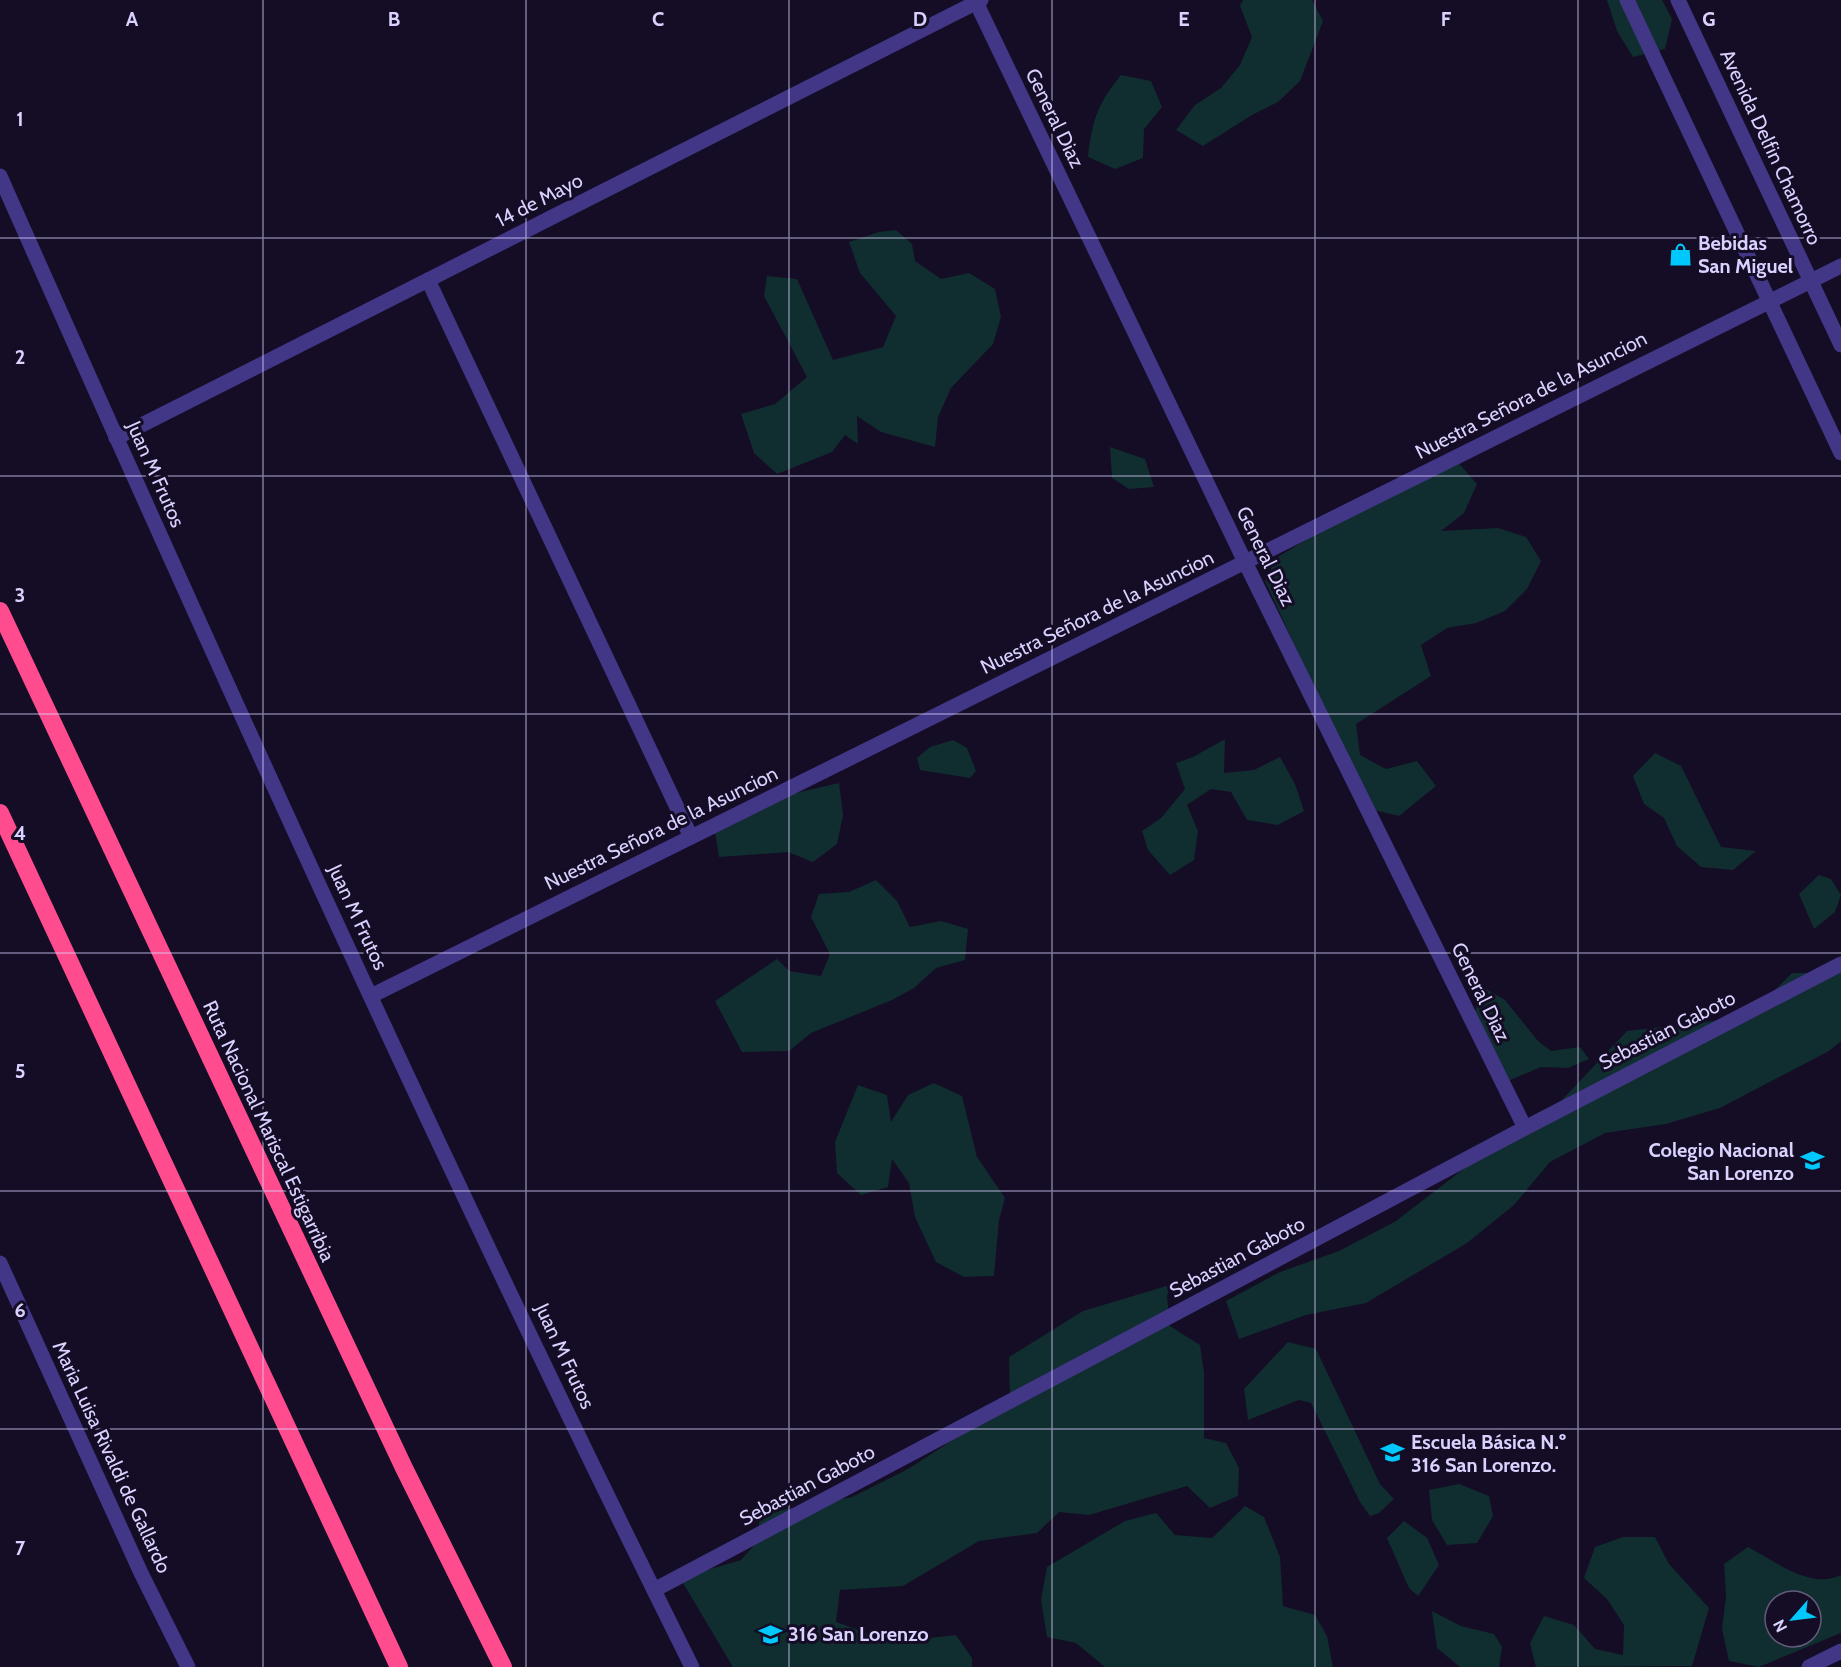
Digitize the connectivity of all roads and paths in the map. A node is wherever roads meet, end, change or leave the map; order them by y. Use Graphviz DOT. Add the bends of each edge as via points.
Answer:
graph roads {
  1 [pos="1627,0"];
  2 [pos="1678,0"];
  3 [pos="977,1"];
  4 [pos="0,177"];
  5 [pos="1841,266"];
  6 [pos="428,280"];
  7 [pos="1810,281"];
  8 [pos="1768,300"];
  9 [pos="1841,345"];
  10 [pos="116,438"];
  11 [pos="1841,453"];
  12 [pos="1245,562"];
  13 [pos="0,611"];
  14 [pos="0,813"];
  15 [pos="691,837"];
  16 [pos="1841,964"];
  17 [pos="371,996"];
  18 [pos="1525,1128"];
  19 [pos="0,1263"];
  20 [pos="654,1590"];
  21 [pos="1841,1651"];
  22 [pos="188,1667"];
  23 [pos="399,1667"];
  24 [pos="503,1667"];
  25 [pos="692,1667"];
  26 [pos="1809,1667"];
  1 -- 8 [label="street"];
  2 -- 7 [label="street, Avenida Delfin Chamorro"];
  3 -- 6 [label="street, 14 de Mayo"];
  3 -- 12 [label="street, General Diaz"];
  4 -- 10 [label="street, Juan M Frutos"];
  5 -- 7 [label="street, Nuestra Señora de la Asuncion"];
  6 -- 10 [label="street, 14 de Mayo"];
  6 -- 15 [label="street"];
  7 -- 8 [label="street, Nuestra Señora de la Asuncion"];
  7 -- 9 [label="street, Avenida Delfin Chamorro"];
  8 -- 11 [label="street"];
  8 -- 12 [label="street, Nuestra Señora de la Asuncion"];
  10 -- 17 [label="street, Juan M Frutos"];
  12 -- 15 [label="street, Nuestra Señora de la Asuncion"];
  12 -- 18 [label="street, General Diaz"];
  13 -- 24 [label="highway, Ruta Nacional Mariscal Estigarribia" via="404,1468"];
  14 -- 23 [label="highway"];
  15 -- 17 [label="street, Nuestra Señora de la Asuncion"];
  16 -- 18 [label="street, Sebastian Gaboto"];
  17 -- 20 [label="street, Juan M Frutos"];
  18 -- 20 [label="street, Sebastian Gaboto"];
  19 -- 22 [label="street, Maria Luisa Rivaldi de Gallardo"];
  20 -- 25 [label="street, Juan M Frutos"];
  21 -- 26 [label="street"];
}
